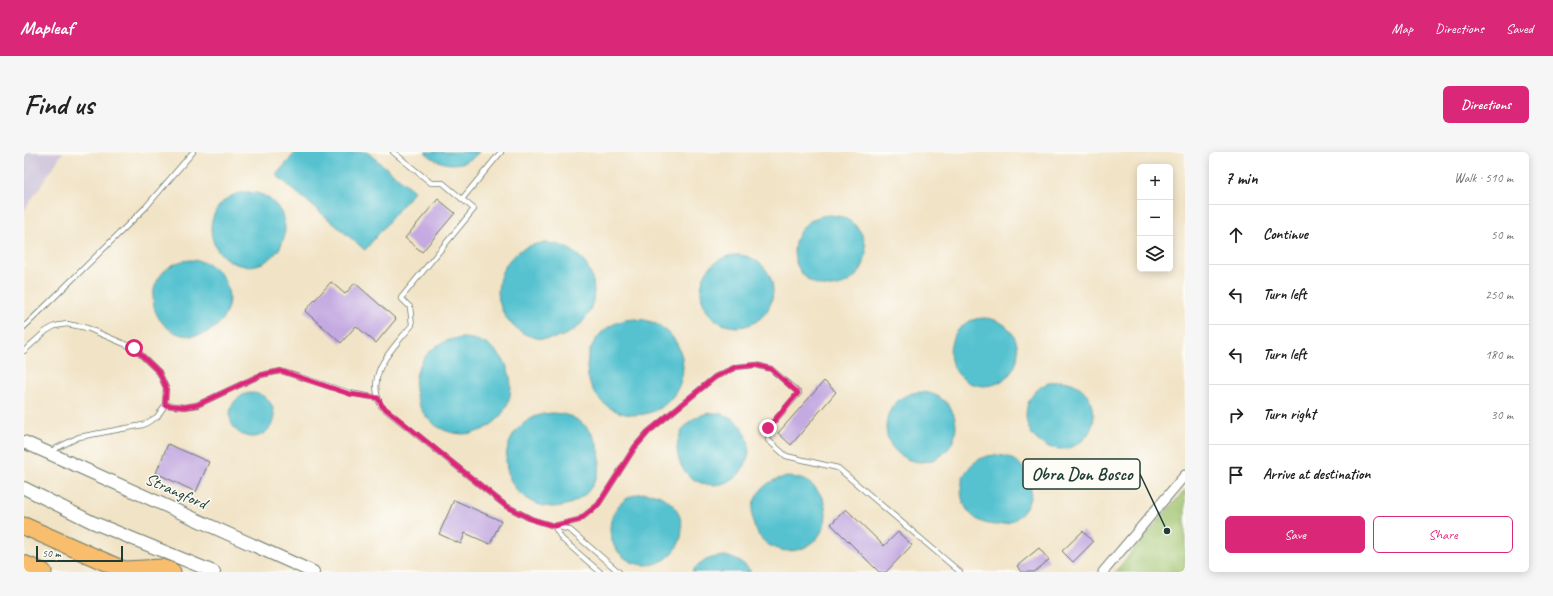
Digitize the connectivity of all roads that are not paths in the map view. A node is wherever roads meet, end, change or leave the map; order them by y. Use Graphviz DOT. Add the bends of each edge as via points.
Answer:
graph roads {
  1 [pos="193,152"];
  2 [pos="393,152"];
  3 [pos="501,152"];
  4 [pos="462,199"];
  5 [pos="24,327"];
  6 [pos="24,351"];
  7 [pos="378,398"];
  8 [pos="165,405"];
  9 [pos="24,442"];
  10 [pos="47,453"];
  11 [pos="1185,475"];
  12 [pos="24,488"];
  13 [pos="24,526"];
  14 [pos="554,526"];
  15 [pos="24,564"];
  16 [pos="953,570"];
  17 [pos="126,571"];
  18 [pos="43,572"];
  19 [pos="172,572"];
  20 [pos="214,572"];
  21 [pos="313,572"];
  22 [pos="600,572"];
  23 [pos="619,572"];
  24 [pos="960,572"];
  25 [pos="1103,572"];
  1 -- 5 [label="lane" via="145,208"];
  2 -- 4 [label="lane" via="431,183 443,183"];
  3 -- 4 [label="lane"];
  4 -- 7 [label="lane" via="474,209 401,298 410,307 412,325 381,365 377,377"];
  6 -- 8 [label="lane" via="54,326 67,324 87,328 134,348 159,372 166,388"];
  7 -- 8 [label="lane" via="350,394 281,371 261,375 197,405"];
  7 -- 14 [label="lane" via="382,406 506,506 531,519"];
  8 -- 10 [label="lane" via="157,417 143,425 79,437"];
  9 -- 10 [label="street, Strangford"];
  10 -- 21 [label="street, Strangford"];
  11 -- 25 [label="street"];
  12 -- 20 [label="street" via="92,522"];
  13 -- 17 [label="highway"];
  14 -- 16 [label="lane" via="579,520 598,505 635,447 648,432 715,377 736,367 756,365 771,369 798,393 768,428 768,440 786,456 838,468"];
  14 -- 22 [label="lane" via="562,539"];
  14 -- 23 [label="lane" via="570,530"];
  15 -- 18 [label="highway"];
  16 -- 24 [label="lane"];
  17 -- 19 [label="highway" via="162,568"];
}
